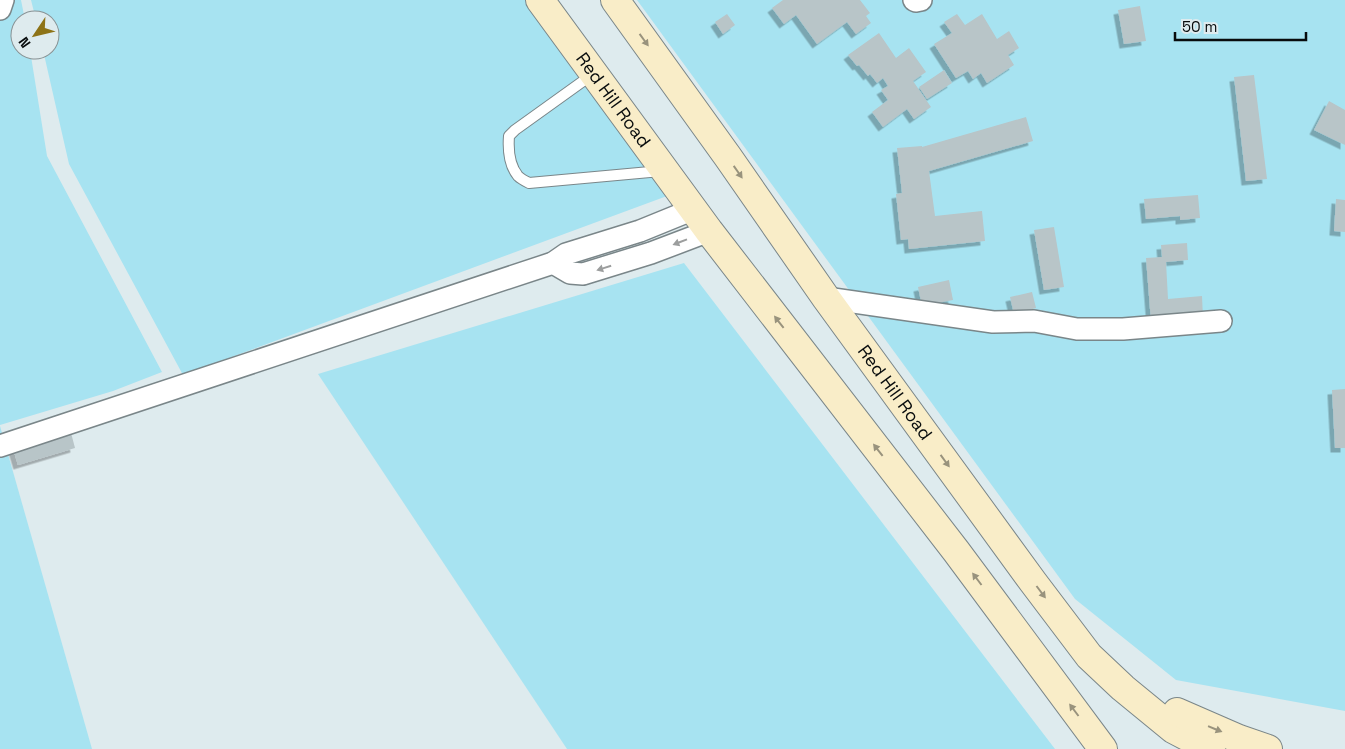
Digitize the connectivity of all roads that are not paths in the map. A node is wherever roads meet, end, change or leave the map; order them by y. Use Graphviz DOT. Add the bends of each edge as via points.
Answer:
graph roads {
  1 [pos="3,0"];
  2 [pos="540,0"];
  3 [pos="615,0"];
  4 [pos="914,0"];
  5 [pos="921,0"];
  6 [pos="0,9"];
  7 [pos="594,73"];
  8 [pos="664,170"];
  9 [pos="701,220"];
  10 [pos="826,298"];
  11 [pos="1221,321"];
  12 [pos="0,446"];
  13 [pos="1123,688"];
  14 [pos="1103,749"];
  15 [pos="1211,749"];
  16 [pos="1268,749"];
  1 -- 6 [label="street"];
  2 -- 7 [label="main road, Red Hill Road"];
  3 -- 10 [label="main road, Red Hill Road, one-way"];
  4 -- 5 [label="street"];
  7 -- 8 [label="main road, Red Hill Road"];
  7 -- 8 [label="lane" via="509,136 508,150 518,176 529,183"];
  8 -- 9 [label="main road, Red Hill Road"];
  9 -- 12 [label="street" via="651,253 584,274 570,273 553,263"];
  14 -- 9 [label="main road, Red Hill Road, one-way" via="956,550"];
  10 -- 11 [label="street" via="993,322 1034,321 1077,328 1123,329"];
  10 -- 13 [label="main road, Red Hill Road, one-way" via="1066,626 1089,656"];
  13 -- 15 [label="main road, Red Hill Road" via="1173,729"];
  13 -- 16 [label="main road, one-way"];
}
